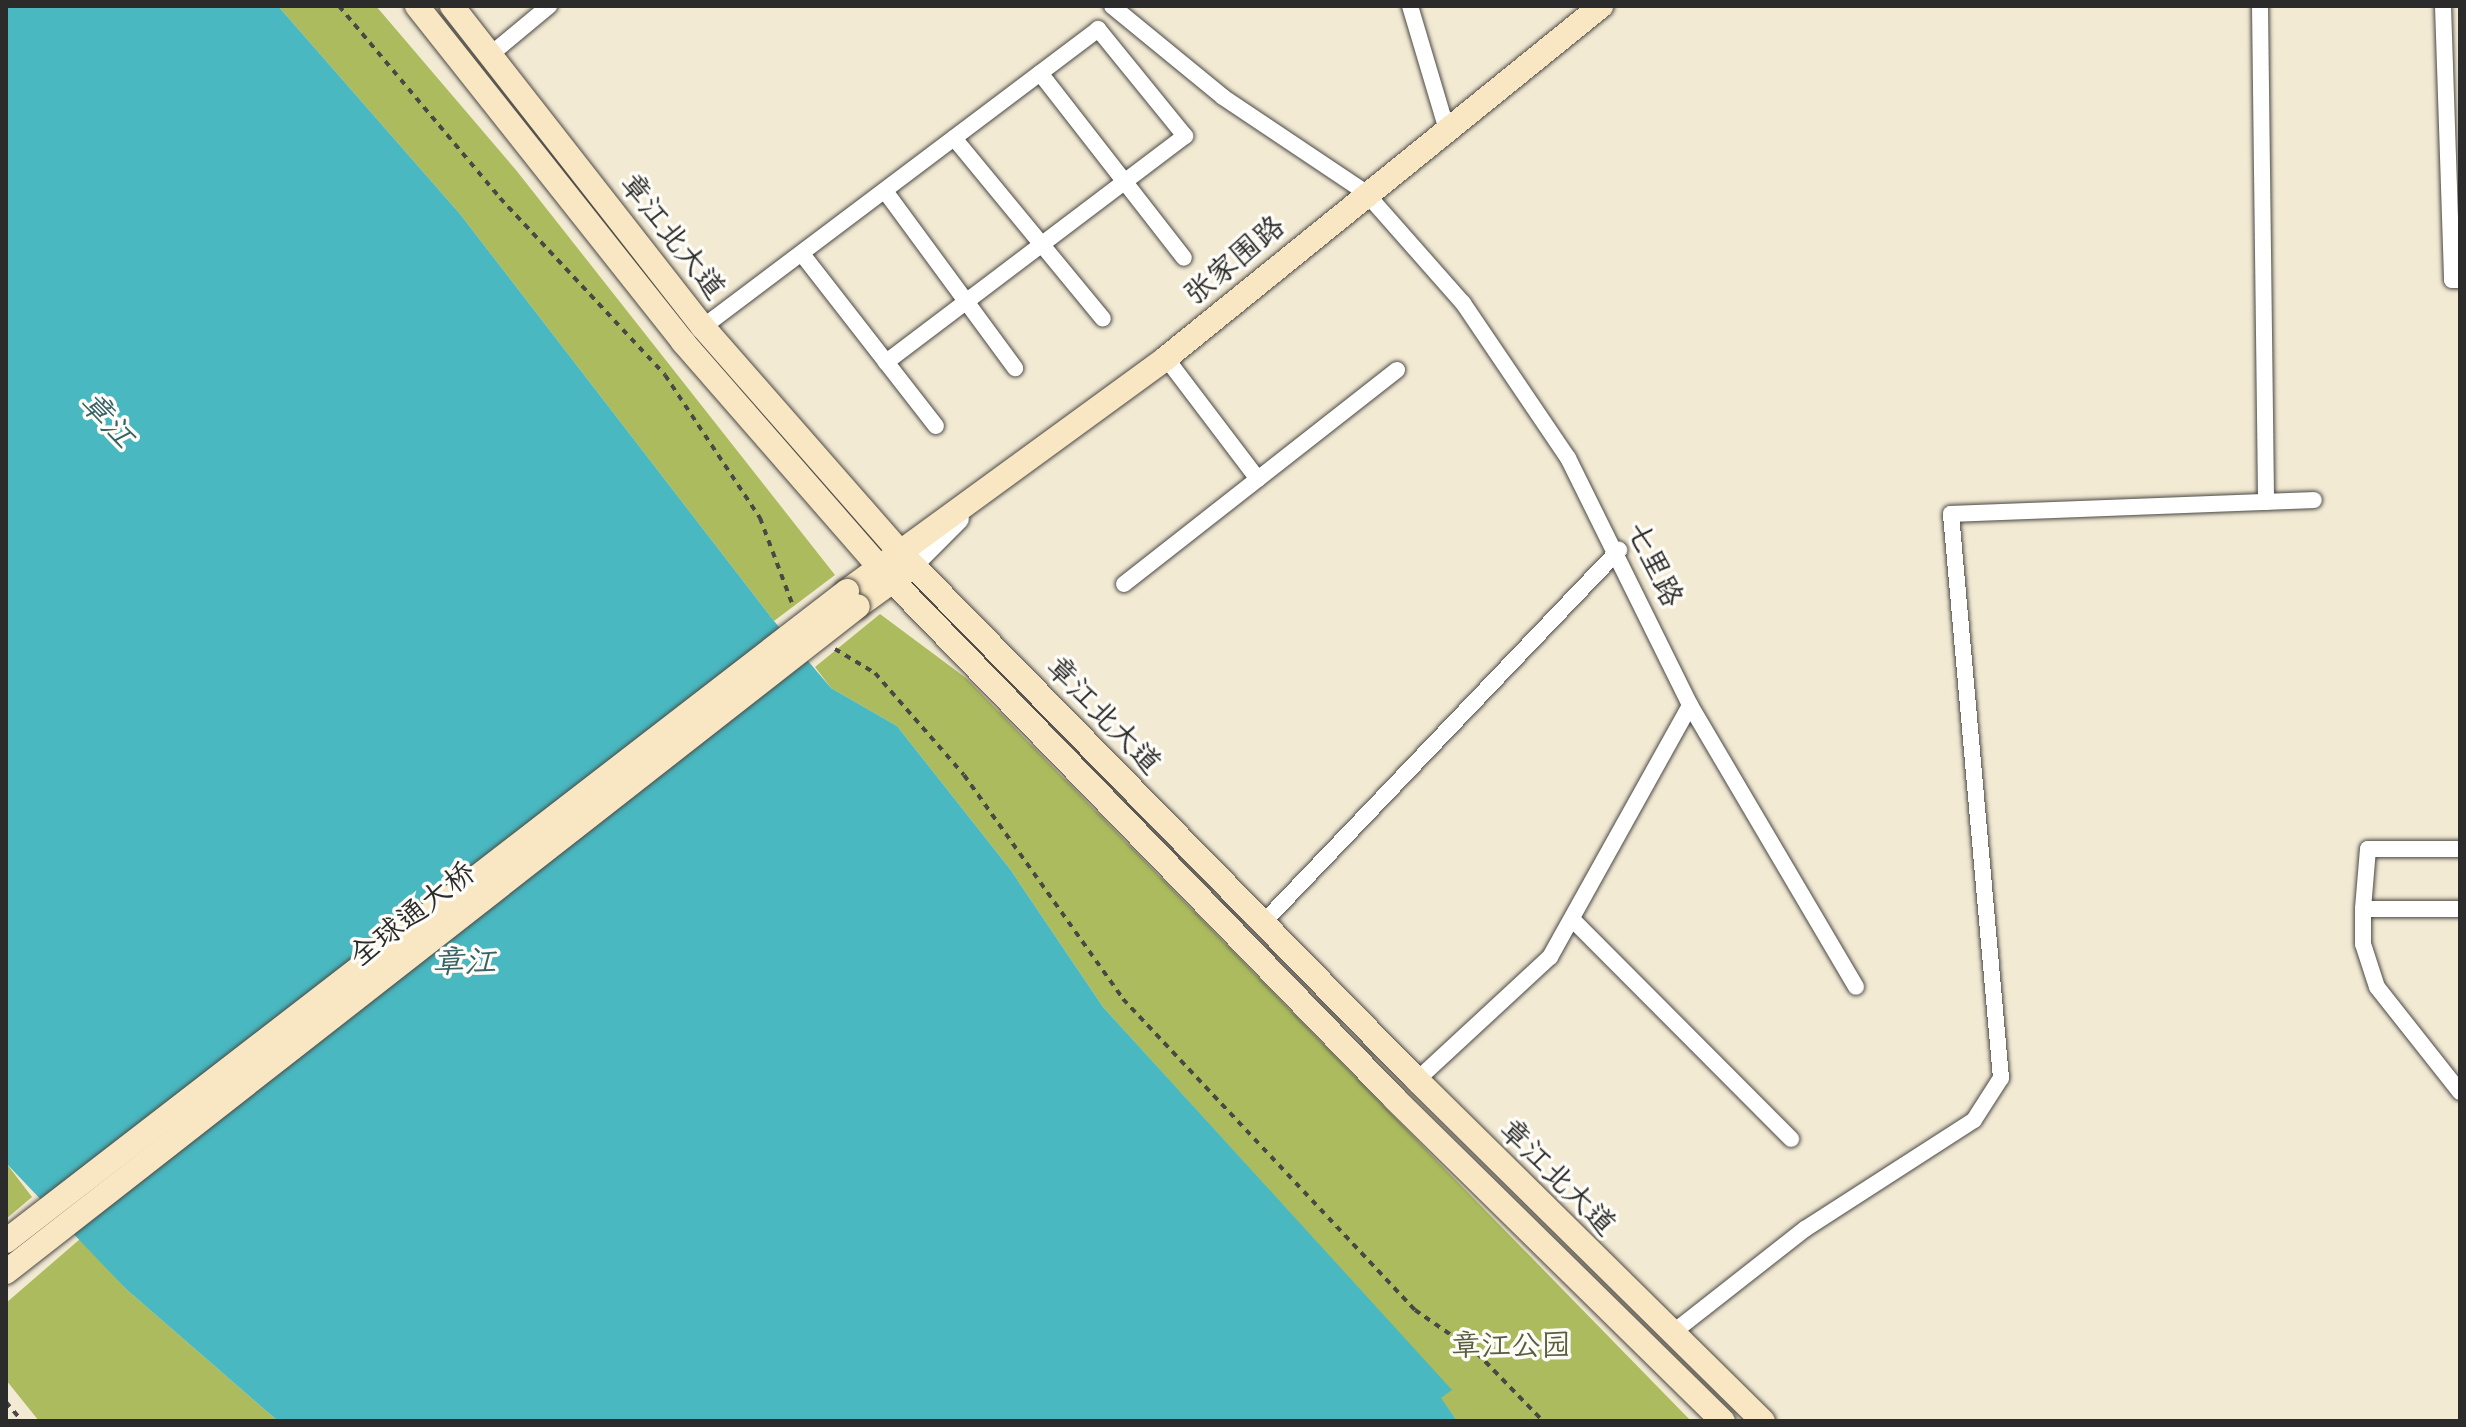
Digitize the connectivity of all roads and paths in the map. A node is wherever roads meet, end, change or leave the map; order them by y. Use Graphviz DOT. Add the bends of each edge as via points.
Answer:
graph roads {
  1 [pos="339,6"];
  2 [pos="417,6"];
  3 [pos="452,6"];
  4 [pos="549,6"];
  5 [pos="1112,6"];
  6 [pos="1410,6"];
  7 [pos="1601,6"];
  8 [pos="2260,6"];
  9 [pos="2443,6"];
  10 [pos="490,55"];
  11 [pos="1040,73"];
  12 [pos="1446,127"];
  13 [pos="954,138"];
  14 [pos="1124,182"];
  15 [pos="885,191"];
  16 [pos="1365,192"];
  17 [pos="1041,243"];
  18 [pos="802,254"];
  19 [pos="1184,258"];
  20 [pos="2460,280"];
  21 [pos="967,302"];
  22 [pos="1103,319"];
  23 [pos="703,327"];
  24 [pos="1166,358"];
  25 [pos="886,362"];
  26 [pos="1015,368"];
  27 [pos="1397,370"];
  28 [pos="936,426"];
  29 [pos="1258,479"];
  30 [pos="2314,500"];
  31 [pos="2266,502"];
  32 [pos="1619,550"];
  33 [pos="906,557"];
  34 [pos="886,574"];
  35 [pos="1124,584"];
  36 [pos="853,598"];
  37 [pos="798,614"];
  38 [pos="831,646"];
  39 [pos="1690,705"];
  40 [pos="2460,849"];
  41 [pos="2363,909"];
  42 [pos="2460,909"];
  43 [pos="1573,920"];
  44 [pos="1263,923"];
  45 [pos="1856,987"];
  46 [pos="1417,1080"];
  47 [pos="2460,1092"];
  48 [pos="1791,1139"];
  49 [pos="6,1241"];
  50 [pos="6,1272"];
  51 [pos="1671,1334"];
  52 [pos="6,1402"];
  53 [pos="22,1421"];
  54 [pos="1543,1421"];
  55 [pos="1723,1421"];
  56 [pos="1763,1421"];
  1 -- 37 [label="path" via="500,198 665,375 760,518"];
  2 -- 34 [label="main road, 章江北大道" via="683,342"];
  3 -- 10 [label="main road, 章江北大道"];
  4 -- 10 [label="street"];
  5 -- 16 [label="street, 七里路" via="1223,97"];
  6 -- 12 [label="street"];
  7 -- 12 [label="main road, 张家围路"];
  8 -- 31 [label="street"];
  9 -- 20 [label="street" via="2452,280"];
  10 -- 23 [label="main road, 章江北大道"];
  11 -- 13 [label="street"];
  11 -- 14 [label="street"];
  11 -- 14 [label="street" via="1098,29 1185,136"];
  12 -- 16 [label="main road, 张家围路"];
  13 -- 15 [label="street"];
  13 -- 17 [label="street"];
  14 -- 17 [label="street"];
  14 -- 19 [label="street"];
  15 -- 18 [label="street"];
  15 -- 21 [label="street"];
  16 -- 24 [label="main road, 张家围路"];
  16 -- 32 [label="street, 七里路" via="1463,303 1560,446"];
  17 -- 21 [label="street"];
  17 -- 22 [label="street"];
  18 -- 23 [label="street"];
  18 -- 25 [label="street"];
  21 -- 25 [label="street"];
  21 -- 26 [label="street"];
  23 -- 33 [label="main road, 章江北大道"];
  24 -- 29 [label="street"];
  24 -- 33 [label="main road, 张家围路"];
  25 -- 28 [label="street"];
  27 -- 29 [label="street"];
  29 -- 35 [label="street"];
  30 -- 31 [label="street"];
  31 -- 51 [label="street" via="1951,514 2001,1078 1974,1120 1805,1229"];
  32 -- 39 [label="street, 七里路"];
  32 -- 44 [label="street"];
  33 -- 34 [label="main road, 张家围路"];
  33 -- 44 [label="main road, 章江北大道"];
  34 -- 36 [label="main road, 张家围路"];
  34 -- 55 [label="main road, 章江北大道" via="1395,1099"];
  36 -- 49 [label="main road, 全球通大桥, bridge"];
  36 -- 50 [label="main road, 全球通大桥, bridge"];
  38 -- 54 [label="path" via="875,673 908,708 1123,999 1247,1134 1415,1310 1477,1353"];
  39 -- 43 [label="street"];
  39 -- 45 [label="street, 七里路"];
  40 -- 41 [label="street" via="2368,849"];
  41 -- 42 [label="street"];
  41 -- 47 [label="street" via="2363,944 2377,987"];
  43 -- 46 [label="street" via="1550,957"];
  43 -- 48 [label="street"];
  44 -- 46 [label="main road, 章江北大道"];
  46 -- 51 [label="main road, 章江北大道"];
  51 -- 56 [label="main road, 章江北大道"];
  52 -- 53 [label="path"];
}
